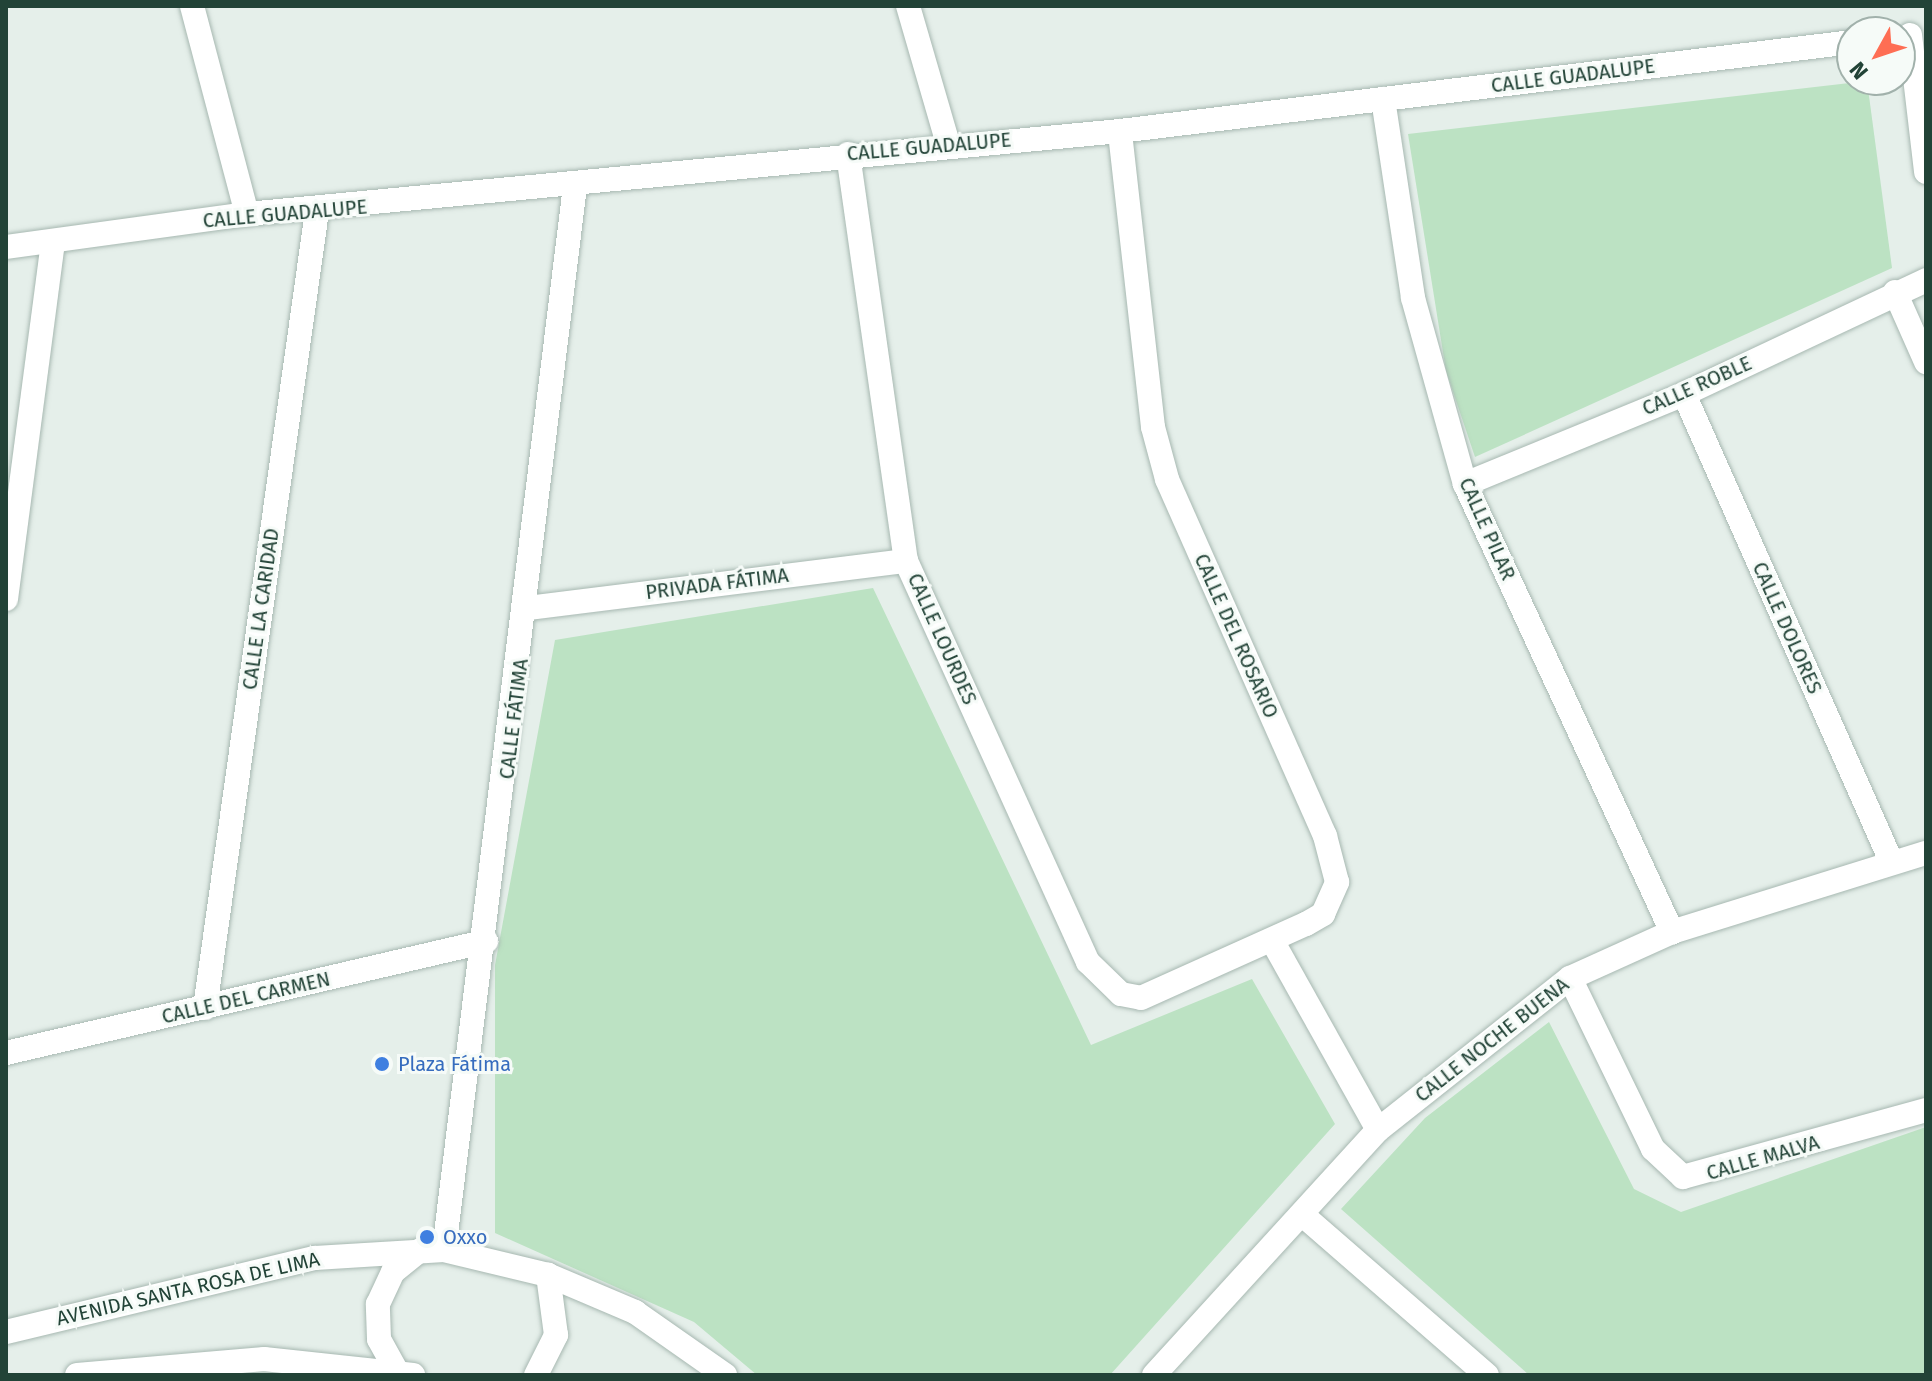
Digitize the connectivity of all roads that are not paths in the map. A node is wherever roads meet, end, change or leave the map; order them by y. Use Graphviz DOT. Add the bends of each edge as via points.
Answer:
graph roads {
  1 [pos="192,6"];
  2 [pos="908,6"];
  3 [pos="1836,44"];
  4 [pos="1916,74"];
  5 [pos="1383,99"];
  6 [pos="1120,131"];
  7 [pos="948,144"];
  8 [pos="848,154"];
  9 [pos="1926,172"];
  10 [pos="575,186"];
  11 [pos="317,211"];
  12 [pos="247,214"];
  13 [pos="53,243"];
  14 [pos="6,247"];
  15 [pos="1926,280"];
  16 [pos="1895,292"];
  17 [pos="1926,362"];
  18 [pos="1684,394"];
  19 [pos="1465,484"];
  20 [pos="906,561"];
  21 [pos="6,599"];
  22 [pos="528,608"];
  23 [pos="1926,853"];
  24 [pos="1891,861"];
  25 [pos="1672,932"];
  26 [pos="486,941"];
  27 [pos="1273,942"];
  28 [pos="1570,978"];
  29 [pos="1121,994"];
  30 [pos="205,1008"];
  31 [pos="6,1053"];
  32 [pos="1926,1110"];
  33 [pos="1378,1130"];
  34 [pos="1305,1217"];
  35 [pos="432,1250"];
  36 [pos="548,1275"];
  37 [pos="6,1332"];
  38 [pos="404,1373"];
  39 [pos="77,1375"];
  40 [pos="536,1375"];
  41 [pos="725,1375"];
  42 [pos="1154,1375"];
  43 [pos="1487,1375"];
  1 -- 12 [label="street"];
  2 -- 7 [label="street"];
  3 -- 5 [label="street, CALLE GUADALUPE"];
  4 -- 9 [label="street"];
  5 -- 6 [label="street, CALLE GUADALUPE"];
  5 -- 19 [label="street, CALLE PILAR" via="1413,298"];
  6 -- 7 [label="street, CALLE GUADALUPE"];
  6 -- 27 [label="street, CALLE DEL ROSARIO" via="1153,427 1167,479 1334,861 1337,882 1323,914"];
  7 -- 8 [label="street, CALLE GUADALUPE"];
  8 -- 10 [label="street, CALLE GUADALUPE"];
  8 -- 20 [label="street, CALLE LOURDES"];
  10 -- 11 [label="street, CALLE GUADALUPE"];
  10 -- 22 [label="street, CALLE FÁTIMA"];
  11 -- 12 [label="street, CALLE GUADALUPE"];
  11 -- 30 [label="street, CALLE LA CARIDAD"];
  12 -- 13 [label="street, CALLE GUADALUPE"];
  13 -- 14 [label="street, CALLE GUADALUPE"];
  13 -- 21 [label="street"];
  15 -- 16 [label="street, CALLE ROBLE"];
  16 -- 17 [label="street"];
  16 -- 18 [label="street, CALLE ROBLE"];
  18 -- 19 [label="street, CALLE ROBLE"];
  18 -- 24 [label="street, CALLE DOLORES"];
  19 -- 25 [label="street, CALLE PILAR"];
  20 -- 22 [label="street, PRIVADA FÁTIMA"];
  20 -- 29 [label="street, CALLE LOURDES" via="1088,962"];
  22 -- 26 [label="street, CALLE FÁTIMA"];
  23 -- 24 [label="street, CALLE NOCHE BUENA"];
  24 -- 25 [label="street, CALLE NOCHE BUENA"];
  25 -- 28 [label="street, CALLE NOCHE BUENA"];
  26 -- 30 [label="street, CALLE DEL CARMEN"];
  26 -- 35 [label="street, CALLE FÁTIMA"];
  27 -- 29 [label="street, CALLE DEL ROSARIO" via="1161,993"];
  27 -- 33 [label="street"];
  28 -- 32 [label="street, CALLE MALVA" via="1653,1149 1683,1177"];
  28 -- 33 [label="street, CALLE NOCHE BUENA"];
  30 -- 31 [label="street, CALLE DEL CARMEN"];
  33 -- 34 [label="street, CALLE NOCHE BUENA"];
  34 -- 42 [label="street, CALLE NOCHE BUENA"];
  34 -- 43 [label="street"];
  35 -- 36 [label="street, AVENIDA SANTA ROSA DE LIMA"];
  35 -- 37 [label="street, AVENIDA SANTA ROSA DE LIMA" via="315,1258"];
  35 -- 38 [label="street" via="393,1272 378,1304 379,1339"];
  36 -- 40 [label="street" via="556,1335"];
  36 -- 41 [label="street, AVENIDA SANTA ROSA DE LIMA" via="635,1312"];
  38 -- 39 [label="street" via="264,1359"];
}
